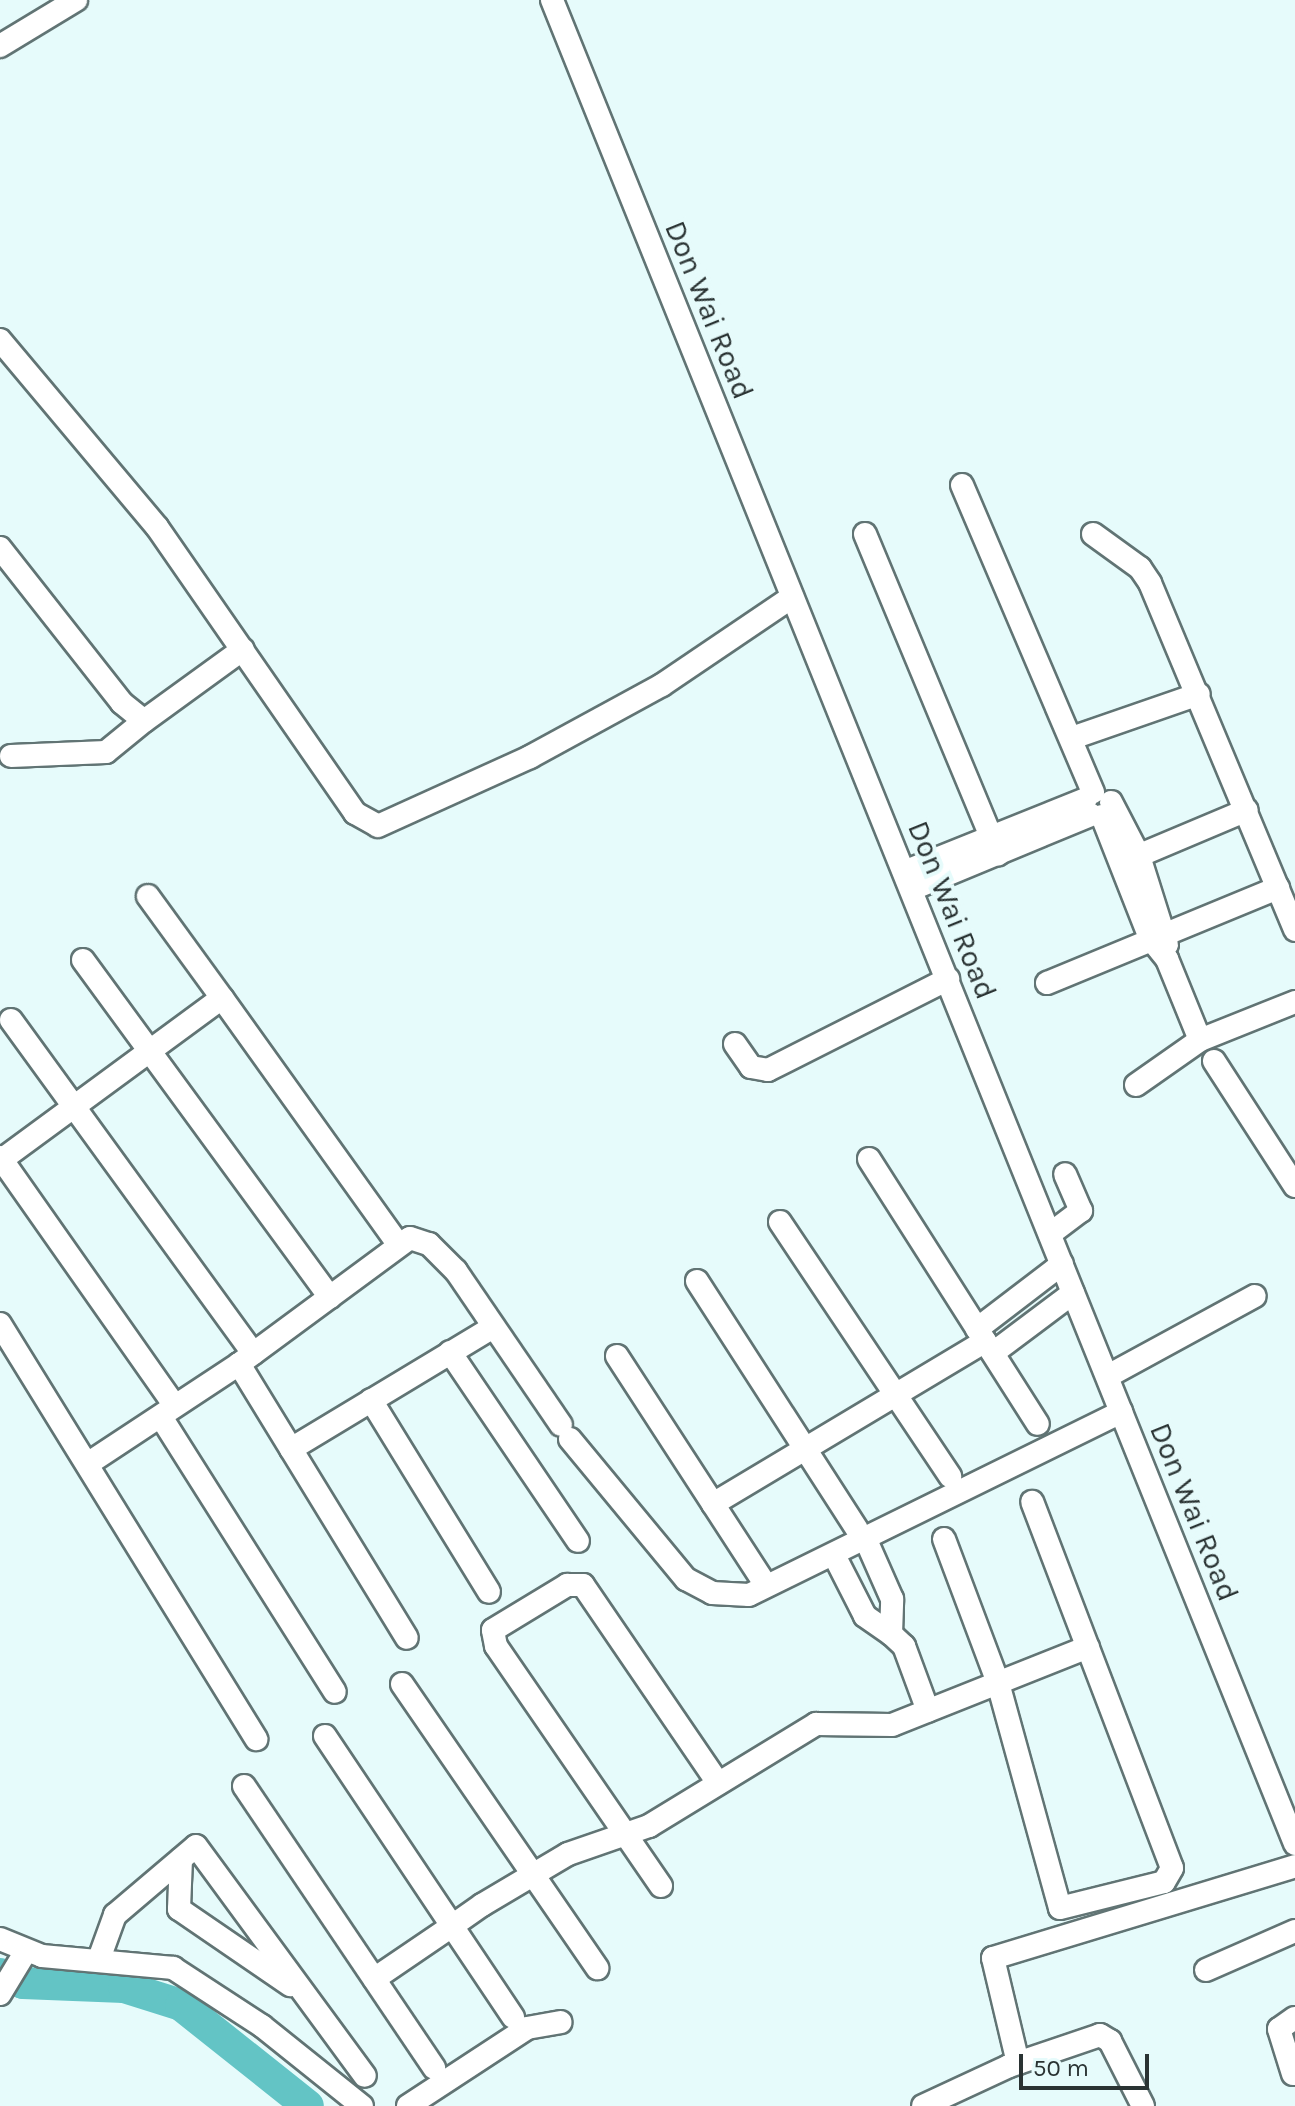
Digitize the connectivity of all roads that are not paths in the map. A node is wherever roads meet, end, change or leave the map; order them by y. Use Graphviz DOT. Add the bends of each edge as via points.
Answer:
graph roads {
  1 [pos="76,0"];
  2 [pos="552,0"];
  3 [pos="0,46"];
  4 [pos="0,340"];
  5 [pos="962,485"];
  6 [pos="865,534"];
  7 [pos="1093,534"];
  8 [pos="0,548"];
  9 [pos="792,597"];
  10 [pos="243,649"];
  11 [pos="1199,694"];
  12 [pos="144,721"];
  13 [pos="1072,738"];
  14 [pos="11,756"];
  15 [pos="1096,805"];
  16 [pos="1247,810"];
  17 [pos="994,845"];
  18 [pos="1130,860"];
  19 [pos="908,880"];
  20 [pos="1278,888"];
  21 [pos="148,896"];
  22 [pos="1295,930"];
  23 [pos="1158,935"];
  24 [pos="83,960"];
  25 [pos="948,979"];
  26 [pos="1047,983"];
  27 [pos="222,998"];
  28 [pos="1295,1002"];
  29 [pos="11,1020"];
  30 [pos="1200,1040"];
  31 [pos="735,1044"];
  32 [pos="149,1051"];
  33 [pos="1214,1061"];
  34 [pos="1136,1085"];
  35 [pos="76,1106"];
  36 [pos="1,1159"];
  37 [pos="869,1159"];
  38 [pos="1065,1174"];
  39 [pos="1295,1186"];
  40 [pos="780,1222"];
  41 [pos="1050,1234"];
  42 [pos="398,1244"];
  43 [pos="1062,1264"];
  44 [pos="697,1281"];
  45 [pos="1073,1293"];
  46 [pos="1255,1296"];
  47 [pos="330,1297"];
  48 [pos="0,1324"];
  49 [pos="493,1327"];
  50 [pos="985,1341"];
  51 [pos="450,1352"];
  52 [pos="617,1356"];
  53 [pos="246,1359"];
  54 [pos="1108,1376"];
  55 [pos="896,1395"];
  56 [pos="371,1400"];
  57 [pos="168,1412"];
  58 [pos="1121,1412"];
  59 [pos="1038,1424"];
  60 [pos="291,1449"];
  61 [pos="806,1449"];
  62 [pos="89,1463"];
  63 [pos="950,1476"];
  64 [pos="1032,1502"];
  65 [pos="713,1504"];
  66 [pos="862,1534"];
  67 [pos="944,1539"];
  68 [pos="578,1541"];
  69 [pos="835,1557"];
  70 [pos="761,1578"];
  71 [pos="489,1592"];
  72 [pos="891,1634"];
  73 [pos="407,1638"];
  74 [pos="1088,1647"];
  75 [pos="998,1683"];
  76 [pos="402,1684"];
  77 [pos="335,1692"];
  78 [pos="928,1711"];
  79 [pos="325,1736"];
  80 [pos="256,1739"];
  81 [pos="718,1783"];
  82 [pos="244,1786"];
  83 [pos="628,1833"];
  84 [pos="1295,1844"];
  85 [pos="181,1859"];
  86 [pos="1295,1866"];
  87 [pos="533,1874"];
  88 [pos="661,1886"];
  89 [pos="452,1926"];
  90 [pos="1295,1931"];
  91 [pos="0,1939"];
  92 [pos="22,1957"];
  93 [pos="99,1959"];
  94 [pos="597,1968"];
  95 [pos="1206,1970"];
  96 [pos="374,1979"];
  97 [pos="4,1989"];
  98 [pos="305,1994"];
  99 [pos="513,2017"];
  100 [pos="1295,2018"];
  101 [pos="560,2022"];
  102 [pos="1018,2063"];
  103 [pos="434,2068"];
  104 [pos="1293,2074"];
  105 [pos="365,2076"];
  106 [pos="362,2106"];
  107 [pos="408,2106"];
  108 [pos="923,2106"];
  109 [pos="1143,2106"];
  1 -- 3 [label="street"];
  2 -- 9 [label="street, Don Wai Road"];
  4 -- 10 [label="street" via="157,527"];
  5 -- 13 [label="street"];
  6 -- 17 [label="street"];
  7 -- 11 [label="street" via="1129,559 1150,583"];
  8 -- 12 [label="street" via="122,703"];
  9 -- 10 [label="street" via="662,685 530,757 378,826 355,813"];
  9 -- 19 [label="street, Don Wai Road"];
  10 -- 12 [label="street"];
  11 -- 13 [label="street"];
  11 -- 16 [label="street"];
  12 -- 14 [label="street" via="106,752"];
  13 -- 15 [label="street"];
  15 -- 17 [label="street"];
  15 -- 18 [label="street"];
  16 -- 18 [label="street"];
  16 -- 20 [label="street"];
  17 -- 19 [label="street"];
  18 -- 23 [label="street"];
  19 -- 25 [label="street, Don Wai Road"];
  20 -- 22 [label="street"];
  20 -- 23 [label="street"];
  21 -- 27 [label="street"];
  23 -- 26 [label="street"];
  23 -- 30 [label="street"];
  24 -- 32 [label="street"];
  25 -- 31 [label="street" via="768,1070 751,1067"];
  25 -- 41 [label="street, Don Wai Road"];
  27 -- 32 [label="street"];
  27 -- 42 [label="street"];
  28 -- 30 [label="street"];
  29 -- 35 [label="street"];
  30 -- 34 [label="street"];
  32 -- 35 [label="street"];
  32 -- 47 [label="street"];
  33 -- 39 [label="street"];
  35 -- 36 [label="street"];
  35 -- 53 [label="street"];
  36 -- 57 [label="street"];
  37 -- 50 [label="street"];
  38 -- 41 [label="street" via="1081,1211"];
  40 -- 55 [label="street"];
  41 -- 43 [label="street, Don Wai Road"];
  42 -- 47 [label="street"];
  42 -- 49 [label="street" via="419,1239 440,1253"];
  43 -- 45 [label="street, Don Wai Road"];
  43 -- 50 [label="street"];
  44 -- 61 [label="street"];
  45 -- 50 [label="street"];
  45 -- 54 [label="street, Don Wai Road"];
  46 -- 54 [label="street"];
  47 -- 53 [label="street"];
  48 -- 62 [label="street"];
  49 -- 51 [label="street"];
  49 -- 69 [label="street" via="566,1432 700,1588 722,1595 763,1592"];
  50 -- 55 [label="street"];
  50 -- 59 [label="street"];
  51 -- 56 [label="street"];
  51 -- 68 [label="street"];
  52 -- 65 [label="street"];
  53 -- 57 [label="street"];
  53 -- 60 [label="street"];
  54 -- 58 [label="street, Don Wai Road"];
  55 -- 61 [label="street"];
  55 -- 63 [label="street"];
  56 -- 60 [label="street"];
  56 -- 71 [label="street"];
  57 -- 62 [label="street"];
  57 -- 77 [label="street"];
  58 -- 66 [label="street"];
  58 -- 84 [label="street, Don Wai Road"];
  60 -- 73 [label="street"];
  61 -- 65 [label="street"];
  61 -- 66 [label="street"];
  62 -- 80 [label="street"];
  64 -- 74 [label="street"];
  65 -- 70 [label="street"];
  66 -- 69 [label="street"];
  66 -- 72 [label="street" via="892,1599"];
  67 -- 75 [label="street"];
  69 -- 72 [label="street" via="865,1616"];
  72 -- 78 [label="street" via="904,1646"];
  74 -- 75 [label="street"];
  74 -- 75 [label="street" via="1172,1868 1164,1882 1060,1908"];
  75 -- 78 [label="street"];
  76 -- 87 [label="street"];
  78 -- 81 [label="street" via="876,1728 816,1724"];
  79 -- 89 [label="street"];
  81 -- 83 [label="street"];
  81 -- 83 [label="street" via="583,1585 567,1585 499,1623 493,1637"];
  82 -- 96 [label="street"];
  83 -- 87 [label="street"];
  83 -- 88 [label="street"];
  85 -- 93 [label="street" via="115,1915"];
  85 -- 98 [label="street" via="179,1909"];
  85 -- 98 [label="street" via="196,1846"];
  86 -- 102 [label="street" via="993,1958"];
  87 -- 89 [label="street"];
  87 -- 94 [label="street"];
  89 -- 96 [label="street"];
  89 -- 99 [label="street"];
  90 -- 95 [label="street"];
  91 -- 92 [label="street"];
  92 -- 93 [label="street"];
  92 -- 97 [label="street"];
  93 -- 106 [label="street" via="148,1961 197,1980"];
  96 -- 103 [label="street"];
  98 -- 105 [label="street"];
  100 -- 104 [label="street" via="1279,2029"];
  101 -- 107 [label="street" via="527,2028"];
  102 -- 108 [label="street"];
  102 -- 109 [label="street" via="1105,2037"];
}
